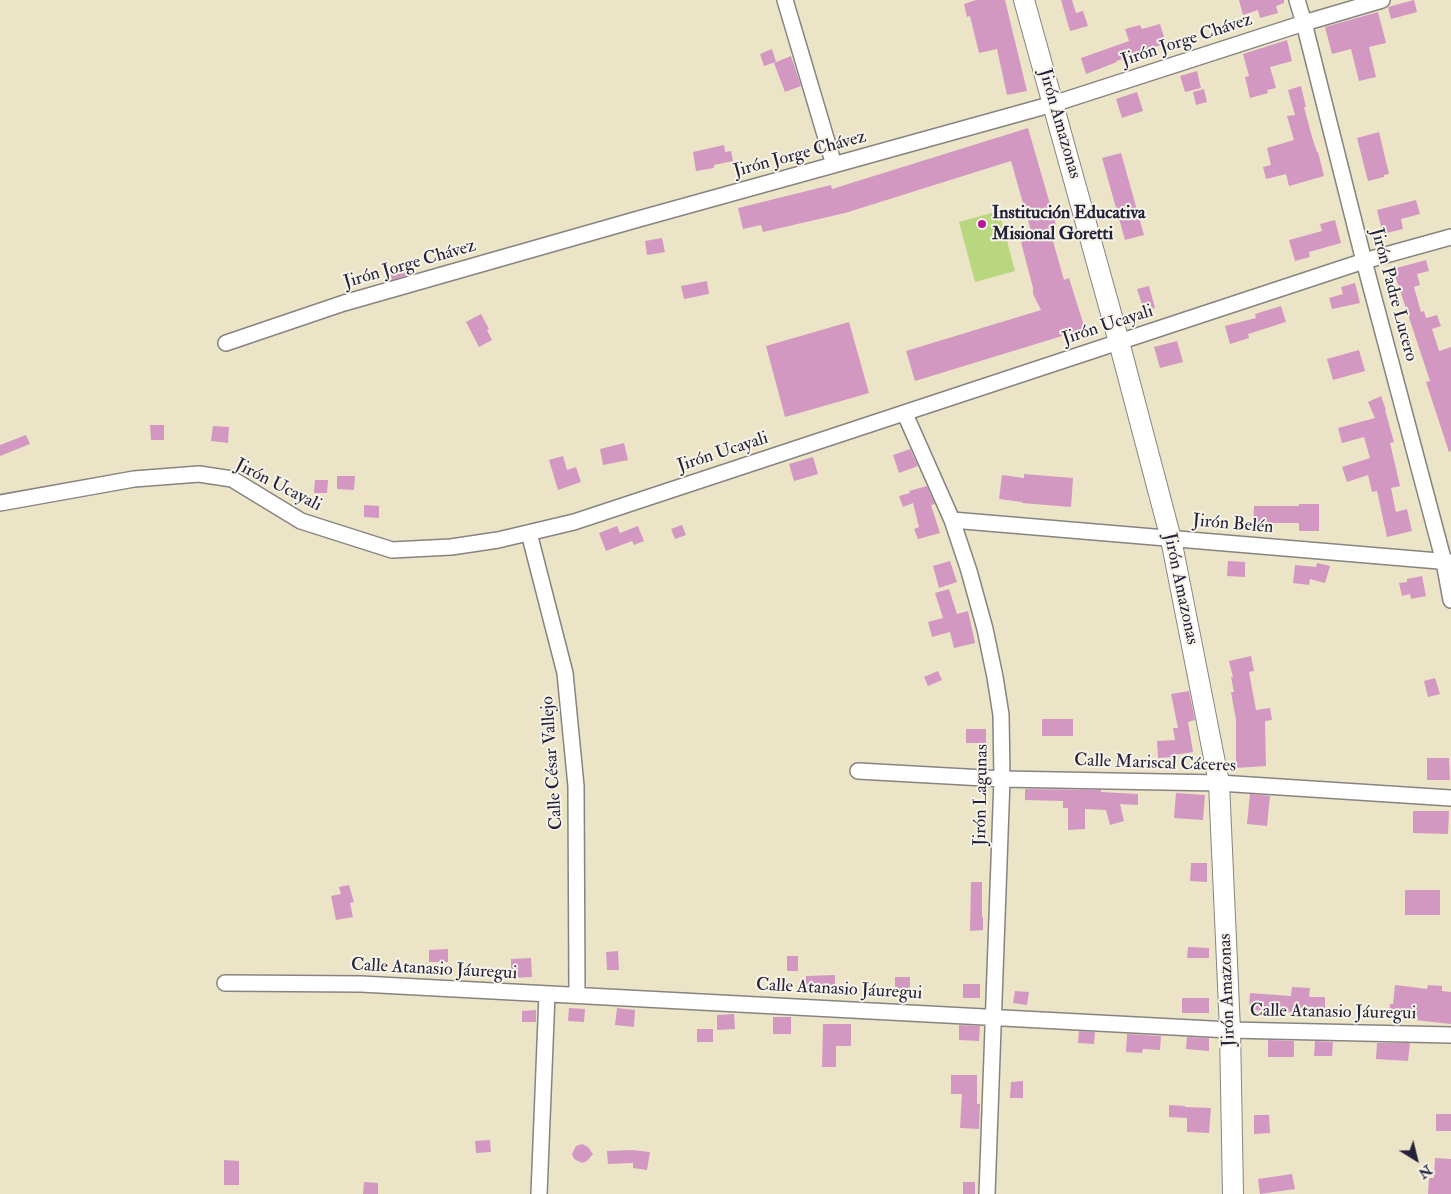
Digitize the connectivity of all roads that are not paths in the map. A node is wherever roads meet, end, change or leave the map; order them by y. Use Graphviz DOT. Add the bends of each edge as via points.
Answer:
graph roads {
  1 [pos="785,0"];
  2 [pos="1024,0"];
  3 [pos="1296,0"];
  4 [pos="1382,0"];
  5 [pos="1304,22"];
  6 [pos="1054,104"];
  7 [pos="834,165"];
  8 [pos="1451,237"];
  9 [pos="1364,261"];
  10 [pos="1119,342"];
  11 [pos="226,344"];
  12 [pos="905,414"];
  13 [pos="0,503"];
  14 [pos="952,520"];
  15 [pos="529,532"];
  16 [pos="1171,539"];
  17 [pos="1447,562"];
  18 [pos="1451,600"];
  19 [pos="858,771"];
  20 [pos="1002,779"];
  21 [pos="1219,783"];
  22 [pos="1451,798"];
  23 [pos="225,983"];
  24 [pos="547,994"];
  25 [pos="577,995"];
  26 [pos="994,1017"];
  27 [pos="1230,1030"];
  28 [pos="1451,1035"];
  29 [pos="539,1194"];
  30 [pos="987,1194"];
  31 [pos="1233,1194"];
  1 -- 7 [label="street"];
  2 -- 6 [label="street, Jirón Amazonas"];
  3 -- 5 [label="street, Jirón Padre Lucero"];
  4 -- 5 [label="street, Jirón Jorge Chávez"];
  5 -- 6 [label="street, Jirón Jorge Chávez"];
  5 -- 9 [label="street, Jirón Padre Lucero"];
  6 -- 7 [label="street, Jirón Jorge Chávez"];
  6 -- 10 [label="street, Jirón Amazonas"];
  7 -- 11 [label="street, Jirón Jorge Chávez" via="344,303"];
  8 -- 9 [label="street, Jirón Ucayali"];
  9 -- 10 [label="street, Jirón Ucayali"];
  9 -- 17 [label="street, Jirón Padre Lucero"];
  10 -- 12 [label="street, Jirón Ucayali"];
  10 -- 16 [label="street, Jirón Amazonas"];
  12 -- 14 [label="street, Jirón Lagunas"];
  12 -- 15 [label="street, Jirón Ucayali" via="574,522"];
  13 -- 15 [label="street, Jirón Ucayali" via="134,479 199,474 232,479 301,522 392,550 452,547"];
  14 -- 16 [label="street, Jirón Belén"];
  14 -- 20 [label="street, Jirón Lagunas" via="985,629 995,677 1001,716"];
  15 -- 25 [label="street, Calle César Vallejo" via="565,673 576,786"];
  16 -- 17 [label="street, Jirón Belén"];
  16 -- 21 [label="street, Jirón Amazonas"];
  17 -- 18 [label="street, Jirón Padre Lucero"];
  19 -- 20 [label="street, Calle Mariscal Cáceres"];
  20 -- 21 [label="street, Calle Mariscal Cáceres"];
  20 -- 26 [label="street, Jirón Lagunas"];
  21 -- 22 [label="street, Calle Mariscal Cáceres"];
  21 -- 27 [label="street, Jirón Amazonas"];
  23 -- 24 [label="street, Calle Atanasio Jáuregui" via="361,984"];
  24 -- 25 [label="street, Calle Atanasio Jáuregui"];
  24 -- 29 [label="street"];
  25 -- 26 [label="street, Calle Atanasio Jáuregui"];
  26 -- 27 [label="street, Calle Atanasio Jáuregui"];
  26 -- 30 [label="street, Jirón Lagunas"];
  27 -- 28 [label="street, Calle Atanasio Jáuregui"];
  27 -- 31 [label="street, Jirón Amazonas"];
}
